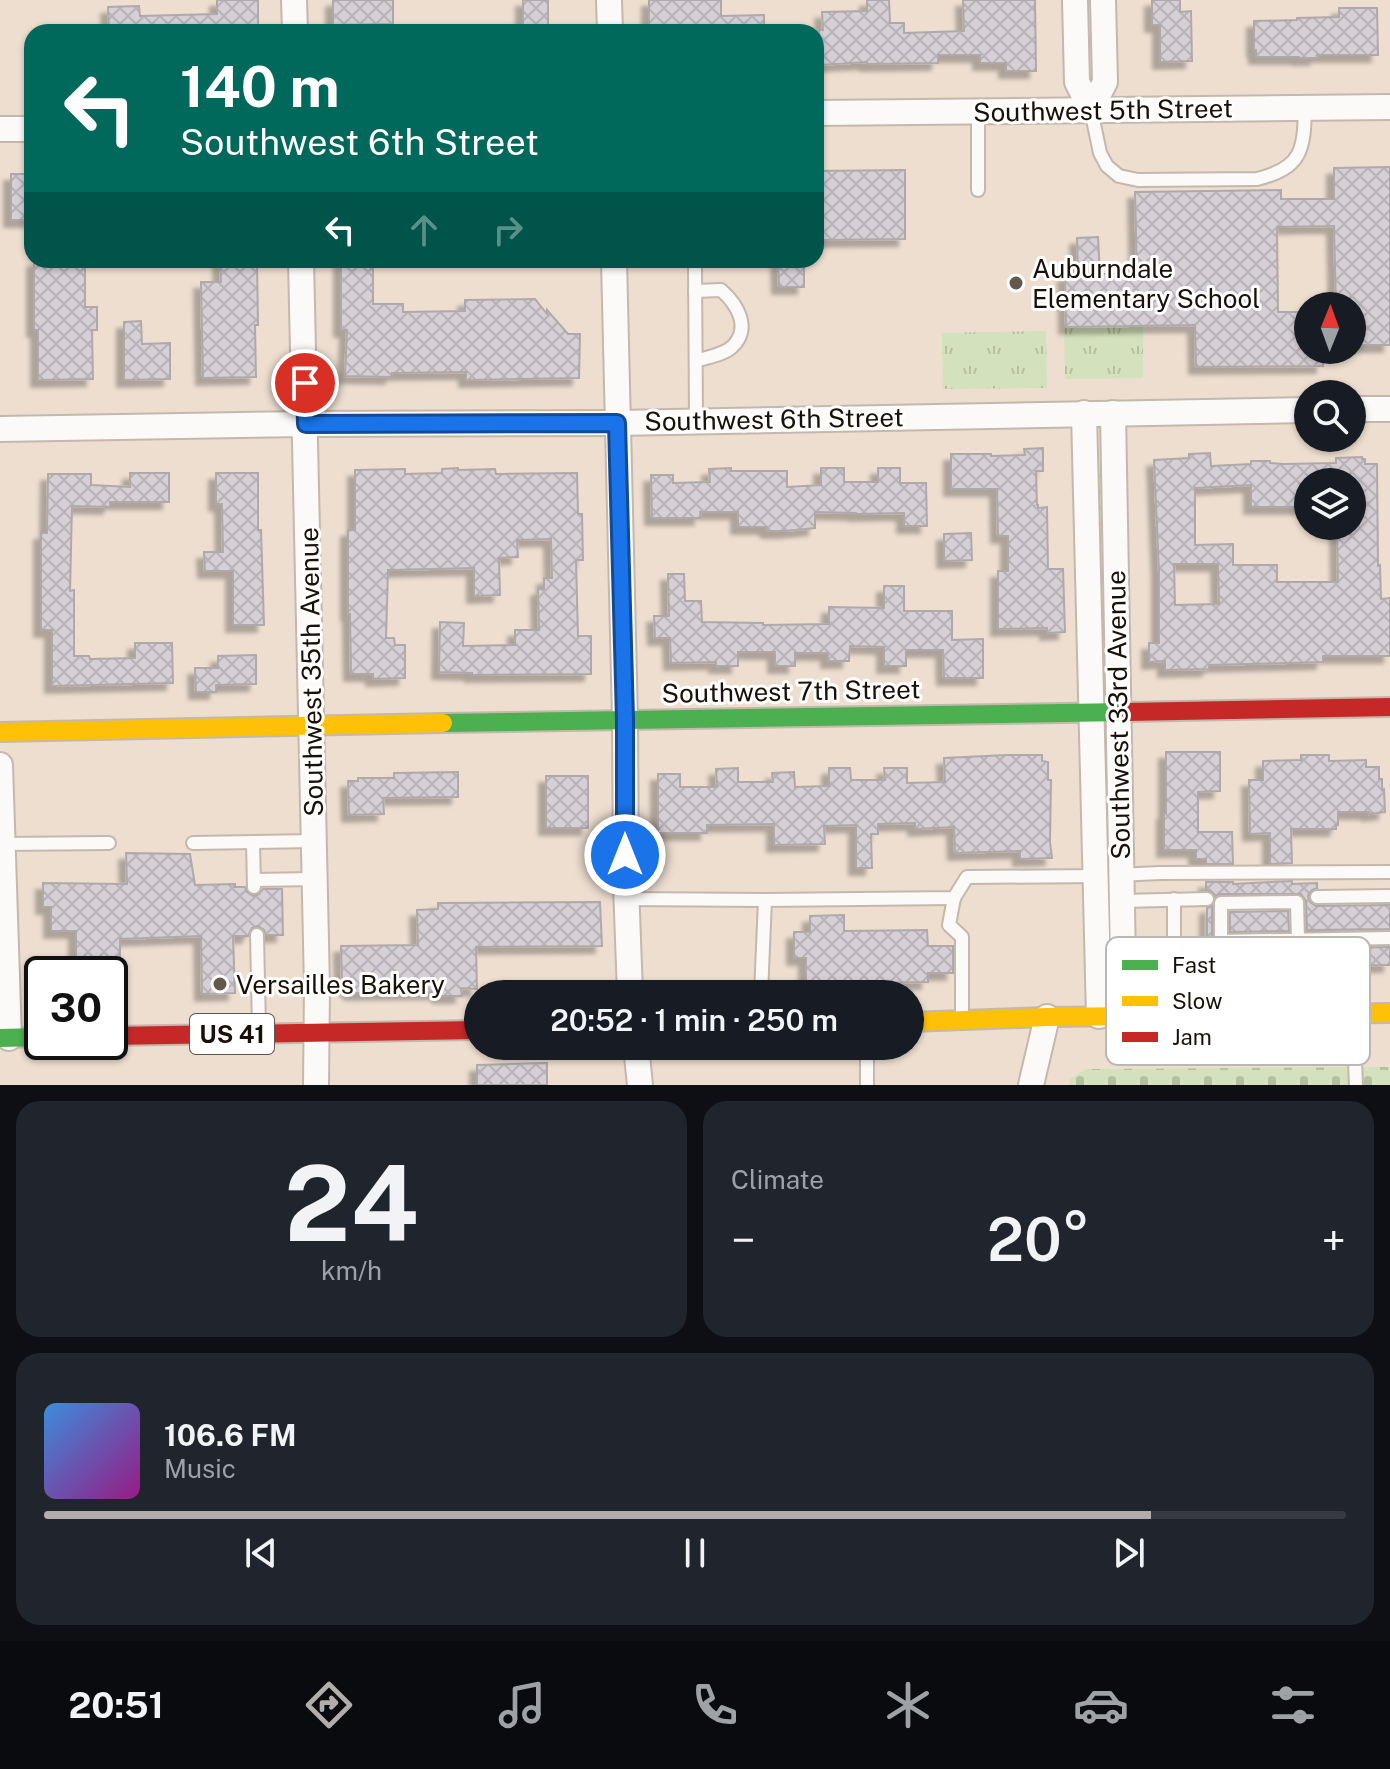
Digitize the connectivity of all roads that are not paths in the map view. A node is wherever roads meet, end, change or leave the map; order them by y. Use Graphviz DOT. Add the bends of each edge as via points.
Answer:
graph roads {
  1 [pos="294,0"];
  2 [pos="609,0"];
  3 [pos="1075,0"];
  4 [pos="1103,0"];
  5 [pos="295,24"];
  6 [pos="610,24"];
  7 [pos="1390,107"];
  8 [pos="1305,108"];
  9 [pos="1091,110"];
  10 [pos="978,111"];
  11 [pos="824,113"];
  12 [pos="0,129"];
  13 [pos="24,129"];
  14 [pos="978,190"];
  15 [pos="301,268"];
  16 [pos="614,268"];
  17 [pos="695,268"];
  18 [pos="695,291"];
  19 [pos="696,361"];
  20 [pos="1366,409"];
  21 [pos="1390,409"];
  22 [pos="1294,410"];
  23 [pos="1084,413"];
  24 [pos="1113,413"];
  25 [pos="696,420"];
  26 [pos="617,423"];
  27 [pos="306,424"];
  28 [pos="0,429"];
  29 [pos="1390,707"];
  30 [pos="1092,713"];
  31 [pos="1119,713"];
  32 [pos="625,719"];
  33 [pos="311,725"];
  34 [pos="0,732"];
  35 [pos="0,765"];
  36 [pos="314,841"];
  37 [pos="253,842"];
  38 [pos="109,843"];
  39 [pos="193,843"];
  40 [pos="2,844"];
  41 [pos="1390,872"];
  42 [pos="1121,875"];
  43 [pos="1095,876"];
  44 [pos="315,879"];
  45 [pos="1390,896"];
  46 [pos="1317,897"];
  47 [pos="954,898"];
  48 [pos="626,899"];
  49 [pos="1174,899"];
  50 [pos="1207,899"];
  51 [pos="765,900"];
  52 [pos="1122,901"];
  53 [pos="257,935"];
  54 [pos="1123,937"];
  55 [pos="1174,937"];
  56 [pos="1221,937"];
  57 [pos="1298,937"];
  58 [pos="1370,938"];
  59 [pos="1390,938"];
  60 [pos="629,980"];
  61 [pos="762,980"];
  62 [pos="1099,1016"];
  63 [pos="1106,1016"];
  64 [pos="1047,1017"];
  65 [pos="962,1020"];
  66 [pos="924,1021"];
  67 [pos="464,1030"];
  68 [pos="316,1032"];
  69 [pos="260,1033"];
  70 [pos="128,1036"];
  71 [pos="24,1037"];
  72 [pos="4,1038"];
  73 [pos="637,1060"];
  74 [pos="867,1060"];
  75 [pos="1355,1065"];
  76 [pos="316,1085"];
  77 [pos="640,1085"];
  78 [pos="867,1085"];
  79 [pos="1031,1085"];
  80 [pos="1356,1085"];
  1 -- 5 [label="street"];
  2 -- 6 [label="street"];
  3 -- 9 [label="street" via="1077,82"];
  4 -- 9 [label="street" via="1105,82"];
  7 -- 8 [label="street, Southwest 5th Street"];
  8 -- 9 [label="street, Southwest 5th Street"];
  8 -- 9 [label="lane" via="1301,151 1290,165 1257,179 1198,180 1119,176 1100,153"];
  9 -- 10 [label="street, Southwest 5th Street"];
  10 -- 11 [label="street, Southwest 5th Street"];
  10 -- 14 [label="lane"];
  12 -- 13 [label="street"];
  15 -- 27 [label="street, Southwest 35th Avenue"];
  16 -- 26 [label="street"];
  17 -- 18 [label="lane"];
  18 -- 19 [label="lane"];
  18 -- 19 [label="lane" via="721,290 742,320 732,348"];
  19 -- 25 [label="lane"];
  20 -- 21 [label="street"];
  22 -- 24 [label="street, Southwest 6th Street"];
  23 -- 24 [label="street, Southwest 6th Street"];
  23 -- 25 [label="street, Southwest 6th Street"];
  23 -- 30 [label="street, Southwest 33rd Avenue"];
  24 -- 31 [label="street, Southwest 33rd Avenue"];
  25 -- 26 [label="street, Southwest 6th Street"];
  26 -- 27 [label="street, Southwest 6th Street"];
  26 -- 32 [label="street"];
  27 -- 28 [label="street, Southwest 6th Street"];
  27 -- 33 [label="street, Southwest 35th Avenue"];
  29 -- 31 [label="street, Southwest 7th Street"];
  30 -- 31 [label="street, Southwest 7th Street"];
  30 -- 32 [label="street, Southwest 7th Street"];
  30 -- 43 [label="street, Southwest 33rd Avenue"];
  31 -- 42 [label="street, Southwest 33rd Avenue"];
  32 -- 33 [label="street, Southwest 7th Street"];
  32 -- 48 [label="street"];
  33 -- 34 [label="street, Southwest 7th Street"];
  33 -- 36 [label="street, Southwest 35th Avenue"];
  35 -- 40 [label="street"];
  36 -- 37 [label="lane"];
  36 -- 44 [label="street, Southwest 35th Avenue"];
  37 -- 39 [label="lane"];
  37 -- 44 [label="lane" via="254,883"];
  38 -- 40 [label="lane"];
  40 -- 72 [label="street"];
  41 -- 42 [label="lane"];
  42 -- 43 [label="lane"];
  42 -- 52 [label="street, Southwest 33rd Avenue"];
  43 -- 47 [label="lane" via="967,877"];
  43 -- 62 [label="street, Southwest 33rd Avenue"];
  44 -- 68 [label="street, Southwest 35th Avenue"];
  45 -- 46 [label="lane"];
  47 -- 51 [label="lane"];
  47 -- 65 [label="lane" via="949,925 962,937"];
  48 -- 51 [label="lane"];
  48 -- 60 [label="street"];
  49 -- 50 [label="lane"];
  49 -- 52 [label="lane"];
  49 -- 55 [label="lane"];
  51 -- 61 [label="lane"];
  52 -- 54 [label="street, Southwest 33rd Avenue"];
  53 -- 69 [label="lane"];
  56 -- 57 [label="lane" via="1221,903 1297,902"];
  58 -- 59 [label="lane"];
  62 -- 63 [label="street"];
  62 -- 64 [label="street"];
  64 -- 65 [label="street"];
  64 -- 79 [label="street"];
  65 -- 66 [label="street"];
  67 -- 68 [label="street, US 41"];
  68 -- 69 [label="street, US 41"];
  68 -- 76 [label="street, Southwest 35th Avenue"];
  69 -- 70 [label="street, US 41"];
  71 -- 72 [label="street"];
  73 -- 77 [label="street"];
  74 -- 78 [label="lane"];
  75 -- 80 [label="lane"];
}
